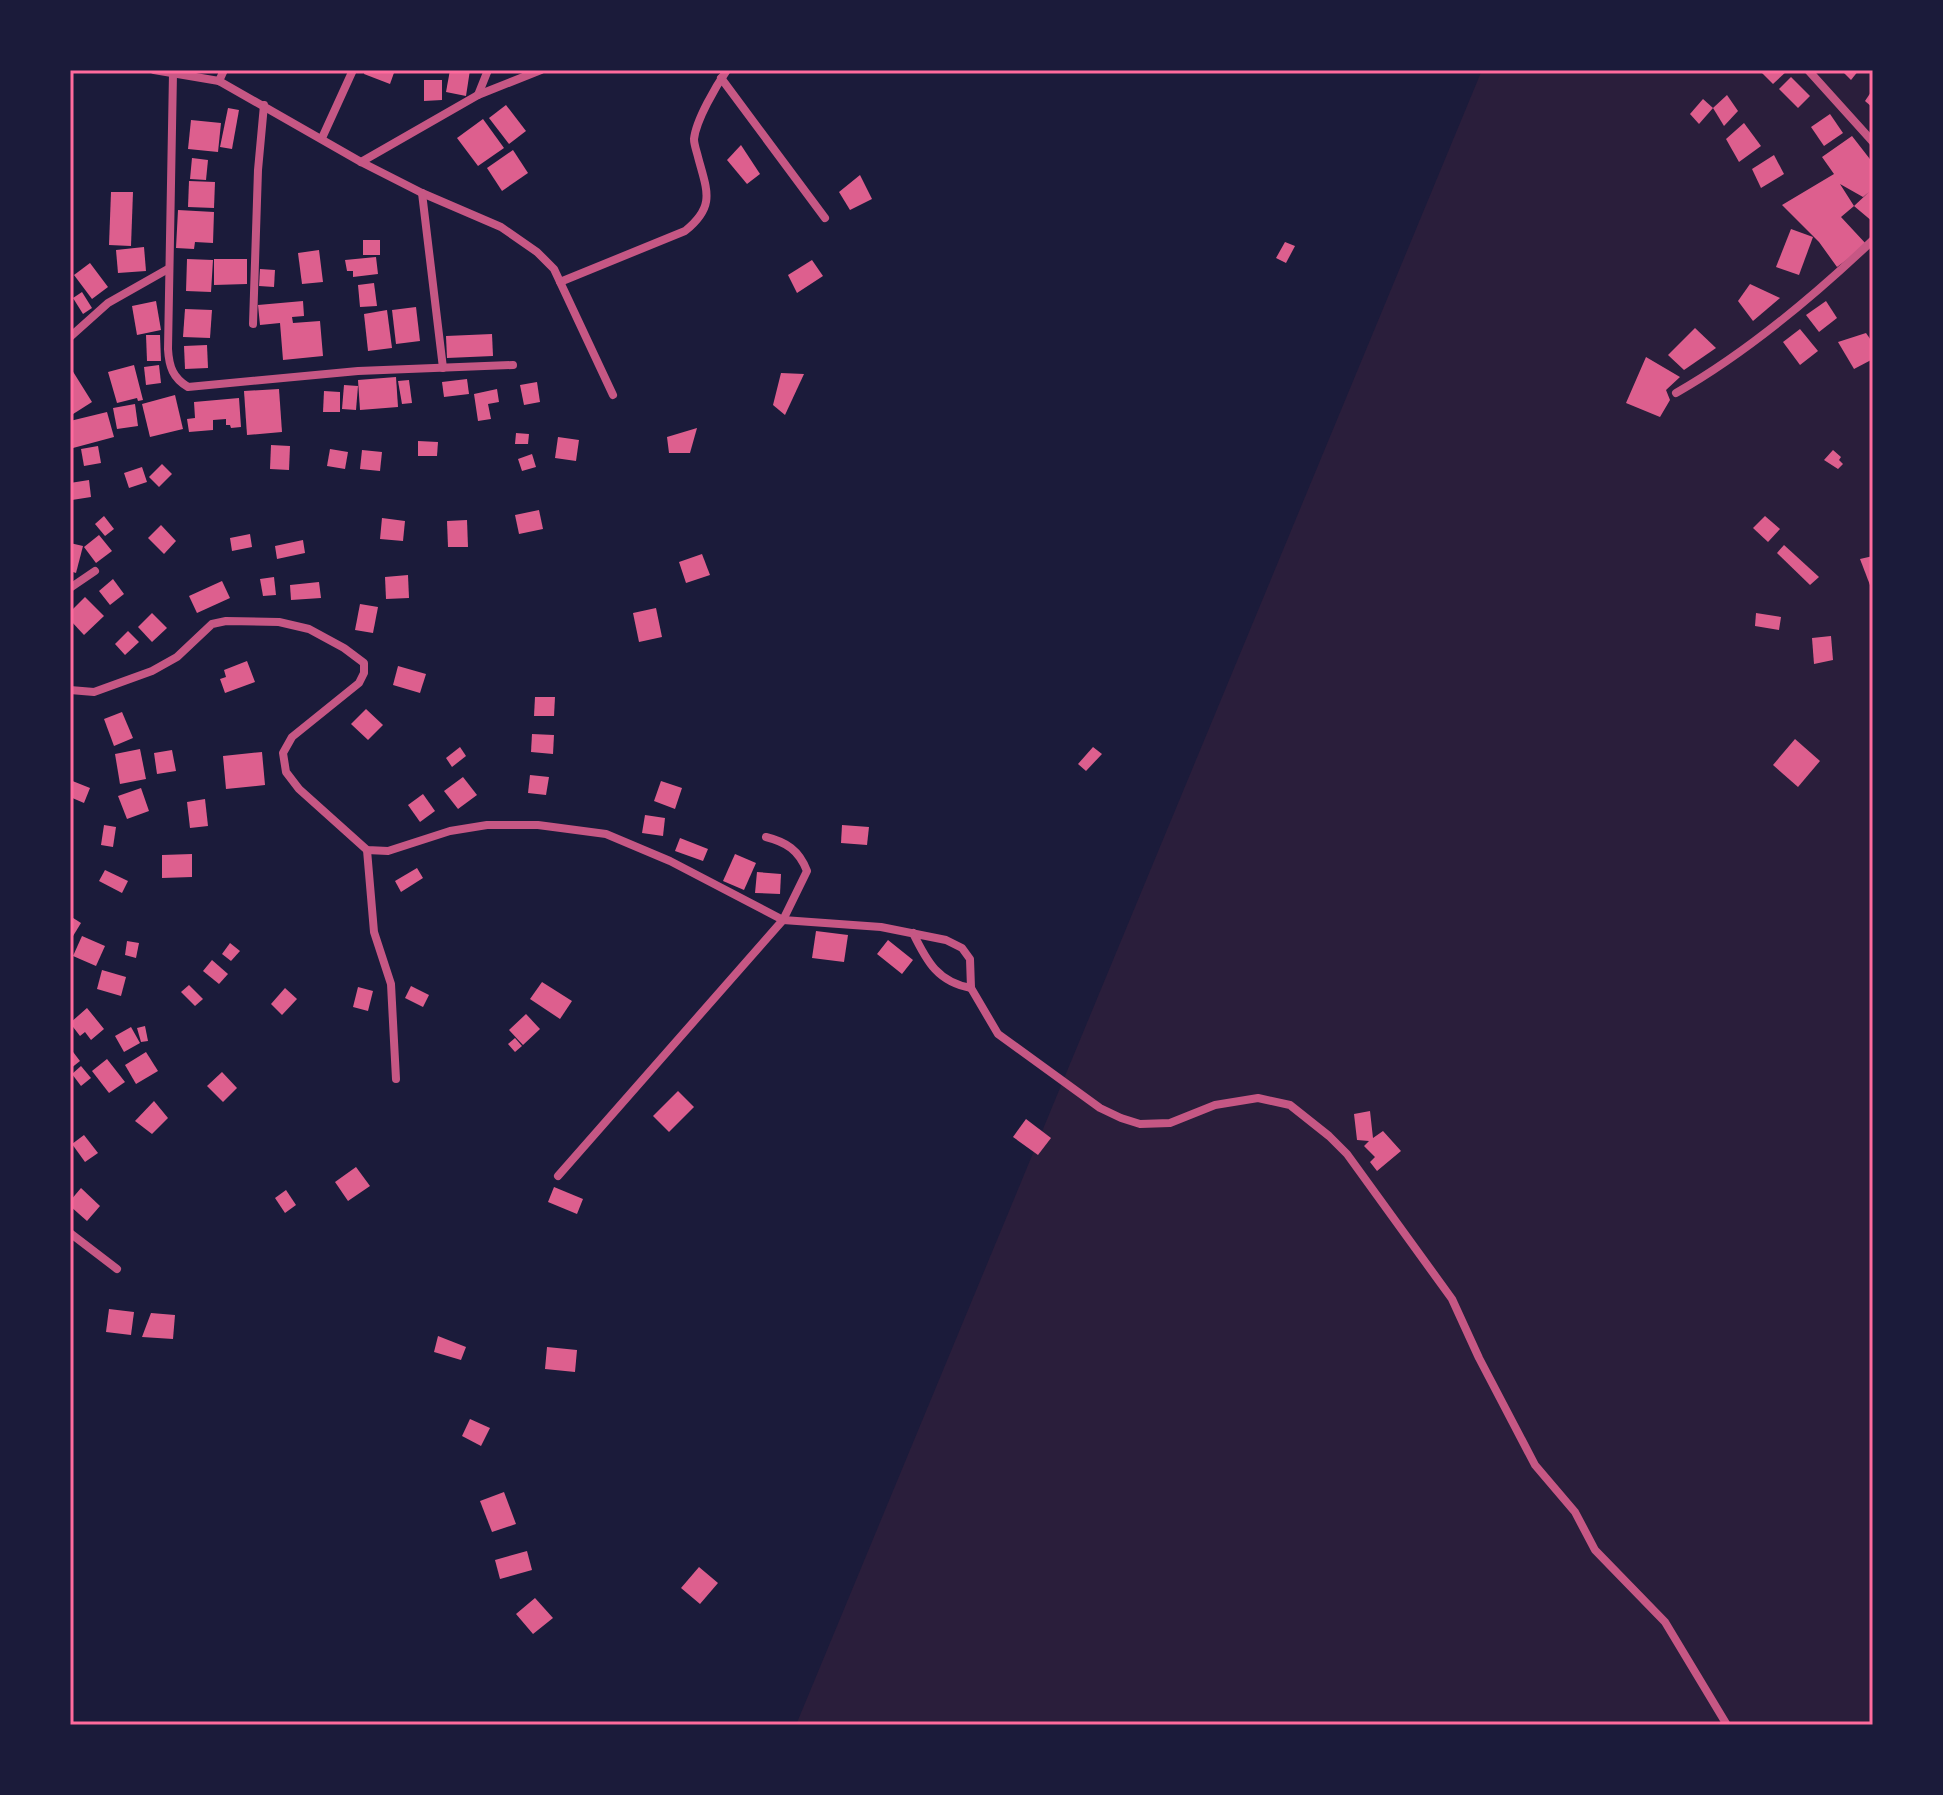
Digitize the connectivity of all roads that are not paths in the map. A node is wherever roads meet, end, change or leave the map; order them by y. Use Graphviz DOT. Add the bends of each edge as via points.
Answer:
graph roads {
  1 [pos="154,70"];
  2 [pos="224,70"];
  3 [pos="353,70"];
  4 [pos="488,70"];
  5 [pos="541,70"];
  6 [pos="727,70"];
  7 [pos="1808,70"];
  8 [pos="173,73"];
  9 [pos="721,78"];
  10 [pos="219,81"];
  11 [pos="478,95"];
  12 [pos="264,105"];
  13 [pos="322,138"];
  14 [pos="1873,142"];
  15 [pos="361,162"];
  16 [pos="422,193"];
  17 [pos="825,218"];
  18 [pos="1873,240"];
  19 [pos="168,269"];
  20 [pos="560,282"];
  21 [pos="253,324"];
  22 [pos="70,337"];
  23 [pos="513,365"];
  24 [pos="443,368"];
  25 [pos="1676,393"];
  26 [pos="613,395"];
  27 [pos="95,571"];
  28 [pos="70,588"];
  29 [pos="70,690"];
  30 [pos="766,837"];
  31 [pos="367,850"];
  32 [pos="783,920"];
  33 [pos="913,933"];
  34 [pos="971,988"];
  35 [pos="396,1079"];
  36 [pos="558,1176"];
  37 [pos="70,1233"];
  38 [pos="117,1269"];
  39 [pos="1727,1725"];
  1 -- 8 [label="street"];
  2 -- 10 [label="street"];
  3 -- 13 [label="street"];
  4 -- 11 [label="street"];
  5 -- 11 [label="street"];
  6 -- 9 [label="street"];
  7 -- 14 [label="street"];
  8 -- 10 [label="street"];
  8 -- 19 [label="street"];
  9 -- 17 [label="street"];
  9 -- 20 [label="street" via="694,141 708,196 698,221"];
  10 -- 12 [label="street"];
  11 -- 15 [label="street"];
  12 -- 13 [label="street"];
  12 -- 21 [label="street"];
  13 -- 15 [label="street"];
  15 -- 16 [label="street"];
  16 -- 20 [label="street" via="501,227 537,252"];
  16 -- 24 [label="street"];
  18 -- 25 [label="street" via="1817,293"];
  19 -- 22 [label="street" via="108,303"];
  19 -- 24 [label="street" via="169,366 188,387"];
  20 -- 26 [label="street"];
  23 -- 24 [label="street"];
  27 -- 28 [label="street"];
  29 -- 31 [label="street" via="94,692 152,671 177,657 212,624 279,622 309,629 364,663 364,673 359,683 292,737 283,753 286,772"];
  30 -- 32 [label="street" via="784,841 807,871"];
  31 -- 32 [label="street" via="388,851 487,825 606,834"];
  31 -- 35 [label="street" via="374,932 391,984"];
  32 -- 33 [label="street"];
  32 -- 36 [label="street"];
  33 -- 34 [label="street" via="936,972 954,985"];
  33 -- 34 [label="street" via="962,948 970,959"];
  34 -- 39 [label="street" via="998,1034 1121,1118 1140,1124 1170,1123 1215,1105 1258,1098 1290,1105 1329,1136 1452,1299 1535,1465 1575,1512 1595,1550 1665,1622"];
  37 -- 38 [label="street"];
}
